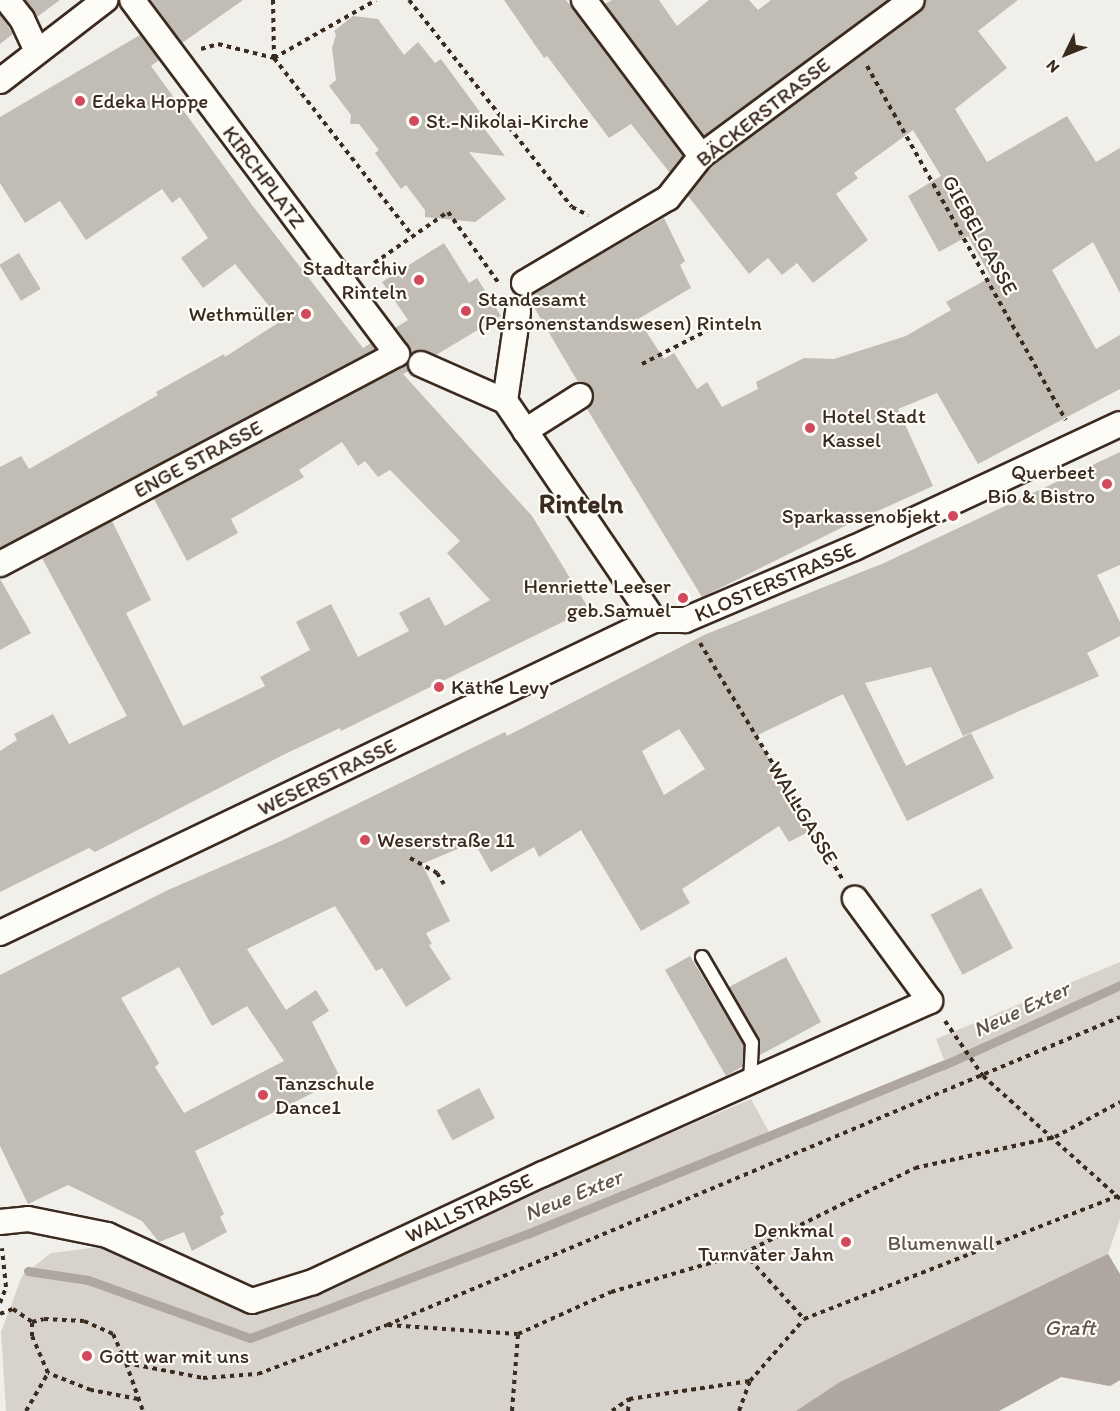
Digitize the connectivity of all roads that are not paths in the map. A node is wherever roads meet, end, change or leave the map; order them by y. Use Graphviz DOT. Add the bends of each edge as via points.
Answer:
graph roads {
  1 [pos="7,0"];
  2 [pos="105,0"];
  3 [pos="132,0"];
  4 [pos="584,0"];
  5 [pos="912,0"];
  6 [pos="37,51"];
  7 [pos="0,81"];
  8 [pos="701,156"];
  9 [pos="514,286"];
  10 [pos="518,312"];
  11 [pos="397,354"];
  12 [pos="421,364"];
  13 [pos="580,396"];
  14 [pos="506,401"];
  15 [pos="1120,424"];
  16 [pos="525,430"];
  17 [pos="0,564"];
  18 [pos="654,620"];
  19 [pos="855,899"];
  20 [pos="0,933"];
  21 [pos="702,957"];
  22 [pos="750,1083"];
  23 [pos="1,1233"];
  1 -- 6 [label="street" via="22,19"];
  2 -- 6 [label="street"];
  3 -- 11 [label="street, KIRCHPLATZ"];
  4 -- 8 [label="street"];
  5 -- 8 [label="street, BÄCKERSTRASSE"];
  6 -- 7 [label="street"];
  8 -- 9 [label="street, BÄCKERSTRASSE" via="668,198"];
  10 -- 14 [label="street"];
  11 -- 17 [label="street, ENGE STRASSE"];
  12 -- 14 [label="street"];
  13 -- 16 [label="street"];
  14 -- 16 [label="street"];
  15 -- 18 [label="street, KLOSTERSTRASSE" via="855,548 685,620"];
  16 -- 18 [label="street"];
  18 -- 20 [label="street, WESERSTRASSE"];
  19 -- 22 [label="street, WALLSTRASSE" via="930,1001"];
  21 -- 22 [label="lane" via="752,1043"];
  22 -- 23 [label="street, WALLSTRASSE" via="533,1178 313,1282 252,1301 107,1235 28,1219"];
}
